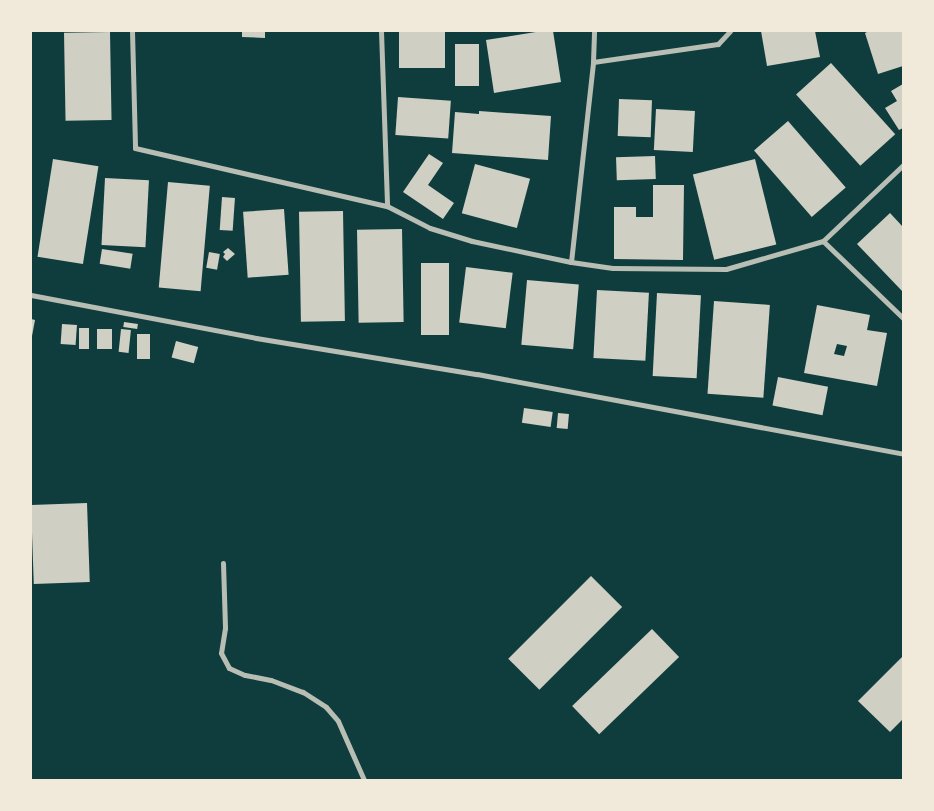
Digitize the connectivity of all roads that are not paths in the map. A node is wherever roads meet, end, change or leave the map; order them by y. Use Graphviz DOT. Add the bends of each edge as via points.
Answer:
graph roads {
  1 [pos="132,31"];
  2 [pos="381,31"];
  3 [pos="594,31"];
  4 [pos="730,31"];
  5 [pos="593,62"];
  6 [pos="903,165"];
  7 [pos="387,206"];
  8 [pos="823,241"];
  9 [pos="571,262"];
  10 [pos="31,295"];
  11 [pos="903,318"];
  12 [pos="903,454"];
  13 [pos="223,562"];
  14 [pos="364,780"];
  1 -- 7 [label="street" via="135,148"];
  2 -- 7 [label="street"];
  3 -- 5 [label="street"];
  4 -- 5 [label="street" via="718,44"];
  5 -- 9 [label="street"];
  6 -- 8 [label="street"];
  7 -- 9 [label="street" via="430,228 472,241"];
  8 -- 9 [label="street" via="726,269 613,268"];
  8 -- 11 [label="street"];
  10 -- 12 [label="street"];
  13 -- 14 [label="street" via="225,628 221,653 229,668 303,692 326,707 338,721"];
}
